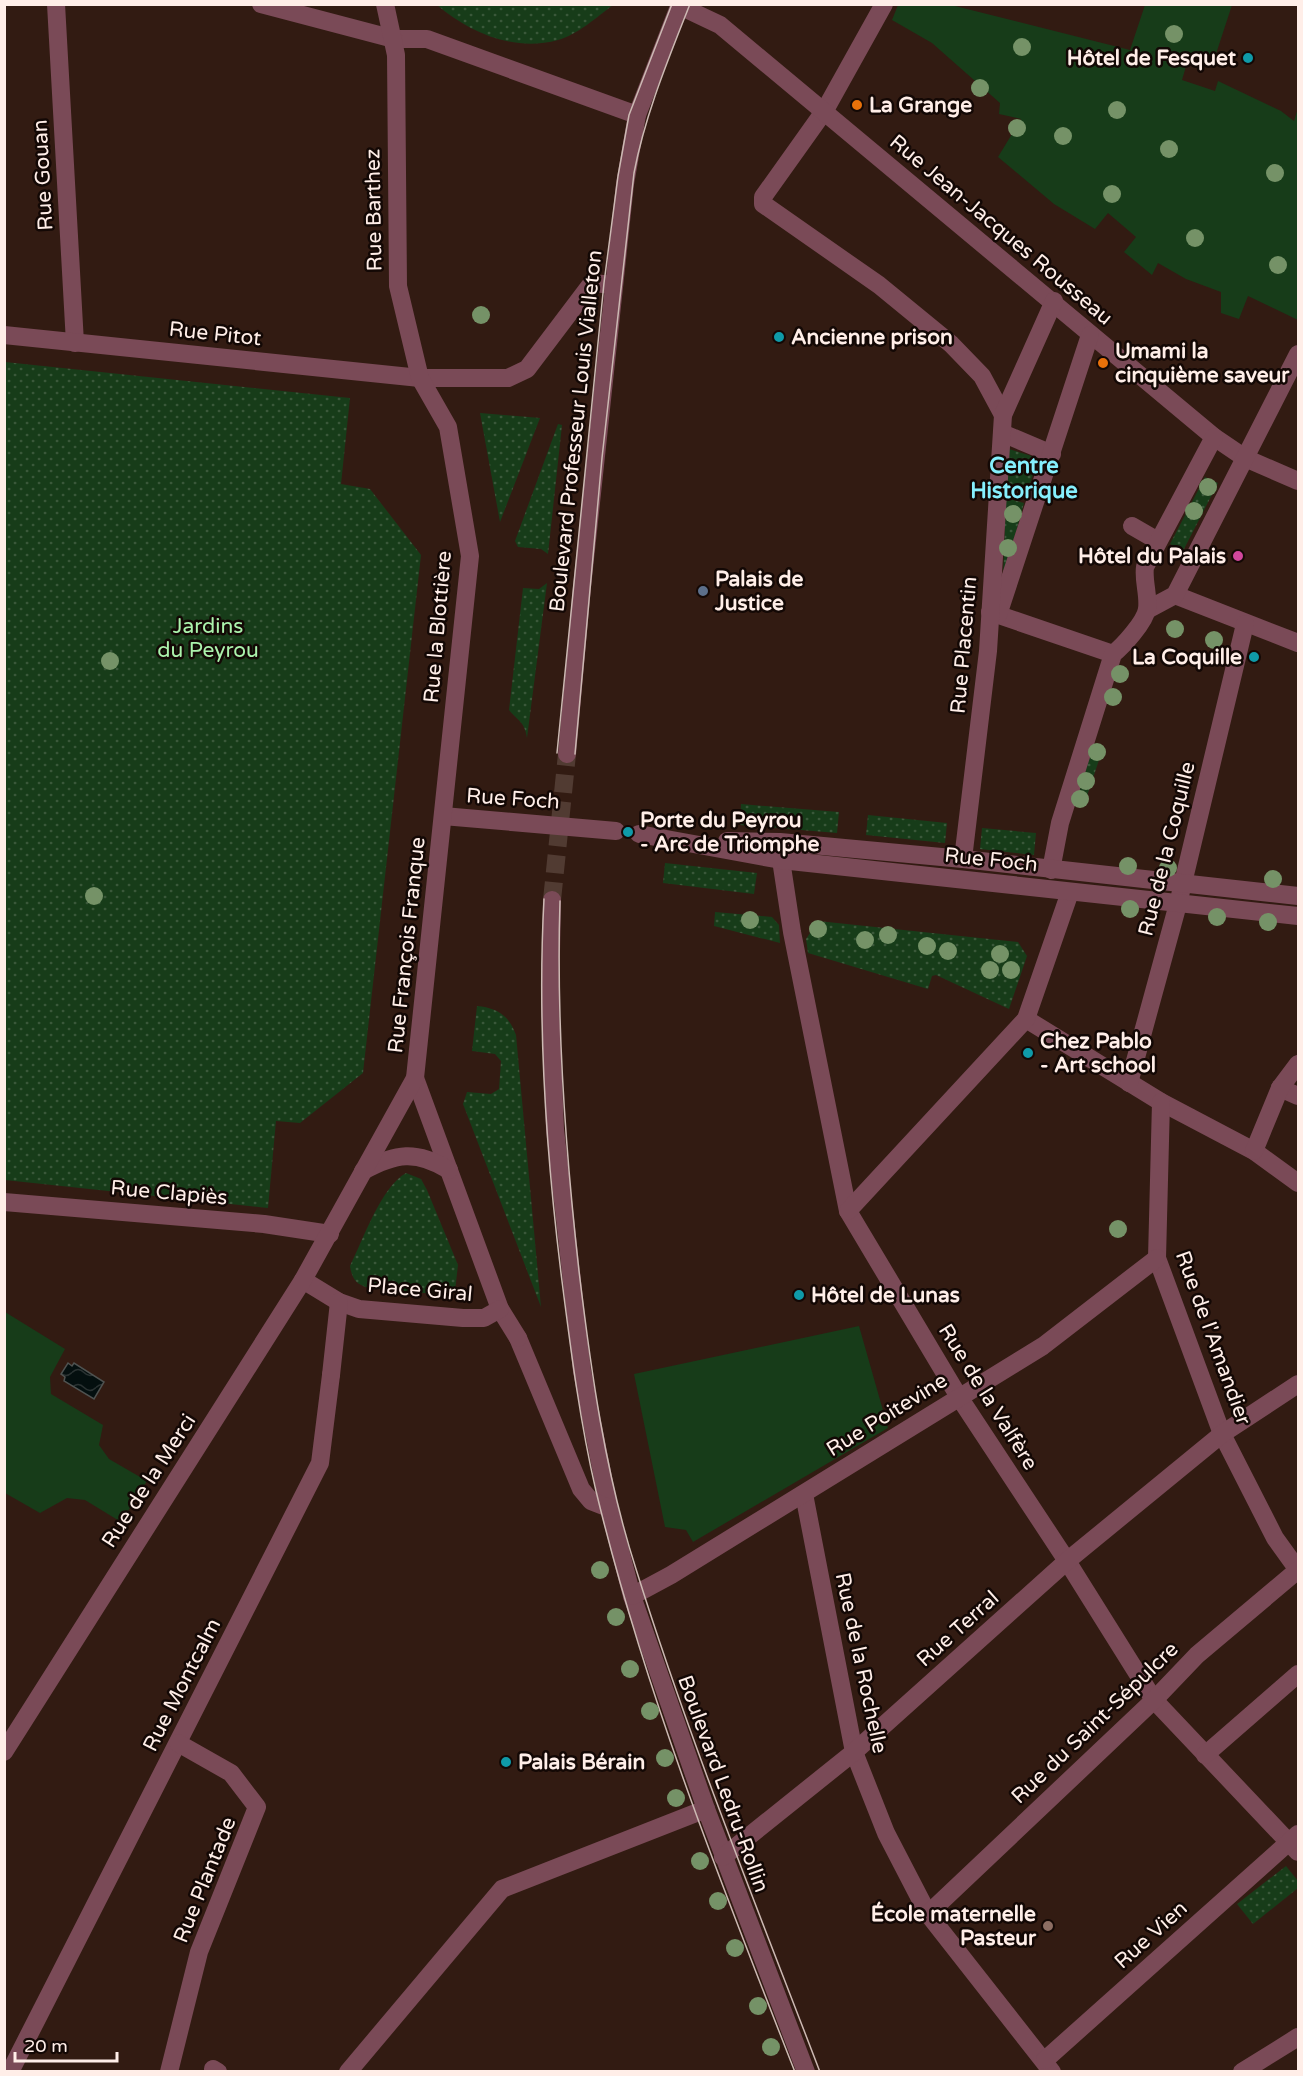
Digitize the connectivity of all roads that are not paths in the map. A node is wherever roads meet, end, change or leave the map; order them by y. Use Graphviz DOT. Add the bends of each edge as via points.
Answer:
graph roads {
  1 [pos="56,4"];
  2 [pos="261,4"];
  3 [pos="385,4"];
  4 [pos="884,4"];
  5 [pos="680,5"];
  6 [pos="394,39"];
  7 [pos="825,110"];
  8 [pos="637,115"];
  9 [pos="614,285"];
  10 [pos="1054,301"];
  11 [pos="4,335"];
  12 [pos="1090,335"];
  13 [pos="75,343"];
  14 [pos="1299,354"];
  15 [pos="420,378"];
  16 [pos="1003,424"];
  17 [pos="1214,437"];
  18 [pos="1052,454"];
  19 [pos="1245,458"];
  20 [pos="1299,481"];
  21 [pos="1132,526"];
  22 [pos="1158,541"];
  23 [pos="1175,595"];
  24 [pos="1147,610"];
  25 [pos="994,614"];
  26 [pos="1245,624"];
  27 [pos="1299,644"];
  28 [pos="1113,654"];
  29 [pos="567,754"];
  30 [pos="443,816"];
  31 [pos="611,830"];
  32 [pos="639,834"];
  33 [pos="679,839"];
  34 [pos="963,859"];
  35 [pos="782,860"];
  36 [pos="1051,870"];
  37 [pos="1182,883"];
  38 [pos="1070,892"];
  39 [pos="1299,896"];
  40 [pos="552,900"];
  41 [pos="1178,904"];
  42 [pos="1299,916"];
  43 [pos="1026,1019"];
  44 [pos="1299,1064"];
  45 [pos="415,1078"];
  46 [pos="1129,1083"];
  47 [pos="1280,1088"];
  48 [pos="1299,1096"];
  49 [pos="1161,1102"];
  50 [pos="1254,1151"];
  51 [pos="449,1170"];
  52 [pos="363,1171"];
  53 [pos="1299,1183"];
  54 [pos="4,1202"];
  55 [pos="848,1210"];
  56 [pos="330,1234"];
  57 [pos="1157,1258"];
  58 [pos="303,1280"];
  59 [pos="339,1302"];
  60 [pos="500,1309"];
  61 [pos="1299,1384"];
  62 [pos="958,1397"];
  63 [pos="1222,1434"];
  64 [pos="804,1494"];
  65 [pos="609,1508"];
  66 [pos="1067,1561"];
  67 [pos="1299,1570"];
  68 [pos="632,1596"];
  69 [pos="1299,1674"];
  70 [pos="1154,1700"];
  71 [pos="178,1743"];
  72 [pos="4,1752"];
  73 [pos="854,1752"];
  74 [pos="1205,1755"];
  75 [pos="706,1809"];
  76 [pos="1295,1843"];
  77 [pos="723,1857"];
  78 [pos="928,1914"];
  79 [pos="1299,2037"];
  80 [pos="1049,2066"];
  81 [pos="10,2072"];
  82 [pos="169,2072"];
  83 [pos="348,2072"];
  84 [pos="806,2072"];
  85 [pos="1242,2072"];
  1 -- 13 [label="street, Rue Gouan"];
  2 -- 6 [label="street"];
  3 -- 6 [label="street, Rue Barthez"];
  4 -- 7 [label="street"];
  5 -- 7 [label="street, Rue Jean-Jacques Rousseau" via="720,25"];
  5 -- 8 [label="street, Boulevard Professeur Louis Vialleton"];
  6 -- 8 [label="street" via="428,39"];
  6 -- 15 [label="street, Rue Barthez" via="398,286"];
  7 -- 10 [label="street, Rue Jean-Jacques Rousseau"];
  7 -- 16 [label="street" via="763,196 763,204 836,254 951,344 982,376"];
  8 -- 9 [label="street, Boulevard Professeur Louis Vialleton"];
  9 -- 15 [label="street, Rue Pitot" via="592,283 527,369 508,378"];
  9 -- 29 [label="street, Boulevard Professeur Louis Vialleton"];
  10 -- 12 [label="street, Rue Jean-Jacques Rousseau"];
  10 -- 16 [label="street"];
  11 -- 13 [label="street, Rue Pitot"];
  12 -- 17 [label="street, Rue Jean-Jacques Rousseau"];
  12 -- 18 [label="street, Rue Placentin"];
  13 -- 15 [label="street, Rue Pitot"];
  14 -- 19 [label="street"];
  15 -- 30 [label="street, Rue la Blottière" via="448,427 471,556"];
  16 -- 18 [label="street"];
  16 -- 25 [label="street, Rue Placentin"];
  17 -- 19 [label="street, Rue Jean-Jacques Rousseau"];
  17 -- 22 [label="street"];
  18 -- 25 [label="street, Rue Placentin"];
  19 -- 20 [label="street, Rue Jean-Jacques Rousseau"];
  19 -- 23 [label="street"];
  21 -- 22 [label="street"];
  22 -- 24 [label="street" via="1143,579"];
  23 -- 24 [label="street"];
  23 -- 26 [label="street"];
  24 -- 28 [label="street" via="1124,646"];
  25 -- 28 [label="street"];
  25 -- 34 [label="street, Rue Placentin"];
  26 -- 27 [label="street"];
  26 -- 37 [label="street, Rue de la Coquille"];
  28 -- 36 [label="street" via="1060,822"];
  30 -- 31 [label="street, Rue Foch"];
  30 -- 45 [label="street, Rue François Franque"];
  32 -- 33 [label="street, Rue Foch"];
  33 -- 34 [label="street, Rue Foch" via="780,842"];
  33 -- 35 [label="street, Rue Foch"];
  34 -- 36 [label="street, Rue Foch"];
  35 -- 38 [label="street, Rue Foch"];
  35 -- 55 [label="street, Rue de la Valfère" via="792,932"];
  36 -- 37 [label="street, Rue Foch"];
  37 -- 39 [label="street, Rue Foch"];
  37 -- 41 [label="street, Rue de la Coquille"];
  38 -- 41 [label="street, Rue Foch"];
  38 -- 43 [label="street"];
  40 -- 65 [label="street, Boulevard Ledru-Rollin" via="555,1129 582,1371"];
  41 -- 42 [label="street, Rue Foch"];
  41 -- 46 [label="street, Rue de la Coquille"];
  43 -- 46 [label="street"];
  43 -- 55 [label="street"];
  44 -- 47 [label="street"];
  45 -- 51 [label="street, Place Giral"];
  45 -- 52 [label="street"];
  46 -- 49 [label="street"];
  47 -- 48 [label="street"];
  47 -- 50 [label="street"];
  49 -- 50 [label="street"];
  49 -- 57 [label="street, Rue de l'Amandier"];
  50 -- 53 [label="street"];
  51 -- 52 [label="street" via="417,1155 383,1160"];
  51 -- 60 [label="street, Place Giral"];
  52 -- 56 [label="street"];
  54 -- 56 [label="street, Rue Clapiès" via="264,1224"];
  55 -- 62 [label="street, Rue de la Valfère"];
  56 -- 58 [label="street, Rue de la Merci"];
  57 -- 62 [label="street, Rue Poitevine" via="1043,1346"];
  57 -- 63 [label="street, Rue de l'Amandier"];
  58 -- 59 [label="street, Place Giral"];
  58 -- 72 [label="street, Rue de la Merci"];
  59 -- 60 [label="street, Place Giral" via="359,1309 463,1318 484,1318"];
  59 -- 71 [label="street, Rue Montcalm" via="320,1463"];
  60 -- 65 [label="street, Place Giral" via="518,1338 581,1489 591,1502"];
  61 -- 63 [label="street, Rue Terral"];
  62 -- 64 [label="street, Rue Poitevine"];
  62 -- 66 [label="street, Rue de la Valfère"];
  63 -- 66 [label="street, Rue Terral"];
  63 -- 67 [label="street, Rue de l'Amandier" via="1275,1538"];
  64 -- 68 [label="street, Rue Poitevine"];
  64 -- 73 [label="street, Rue de la Rochelle"];
  65 -- 68 [label="street, Boulevard Ledru-Rollin"];
  66 -- 70 [label="street, Rue de la Valfère"];
  66 -- 73 [label="street, Rue Terral"];
  67 -- 70 [label="street, Rue du Saint-Sépulcre" via="1197,1655"];
  68 -- 75 [label="street, Boulevard Ledru-Rollin"];
  69 -- 74 [label="street"];
  70 -- 74 [label="street, Rue de la Valfère"];
  70 -- 78 [label="street, Rue du Saint-Sépulcre"];
  71 -- 81 [label="street, Rue Montcalm"];
  71 -- 82 [label="street, Rue Plantade" via="231,1773 257,1807 199,1952"];
  73 -- 77 [label="street, Rue Terral"];
  73 -- 78 [label="street, Rue de la Rochelle" via="886,1833"];
  74 -- 76 [label="street, Rue de la Valfère"];
  75 -- 77 [label="street, Boulevard Ledru-Rollin"];
  75 -- 83 [label="street" via="502,1889"];
  76 -- 80 [label="street, Rue Vien"];
  77 -- 84 [label="street, Boulevard Ledru-Rollin"];
  78 -- 80 [label="street, Rue de la Rochelle"];
  79 -- 85 [label="street"];
}
